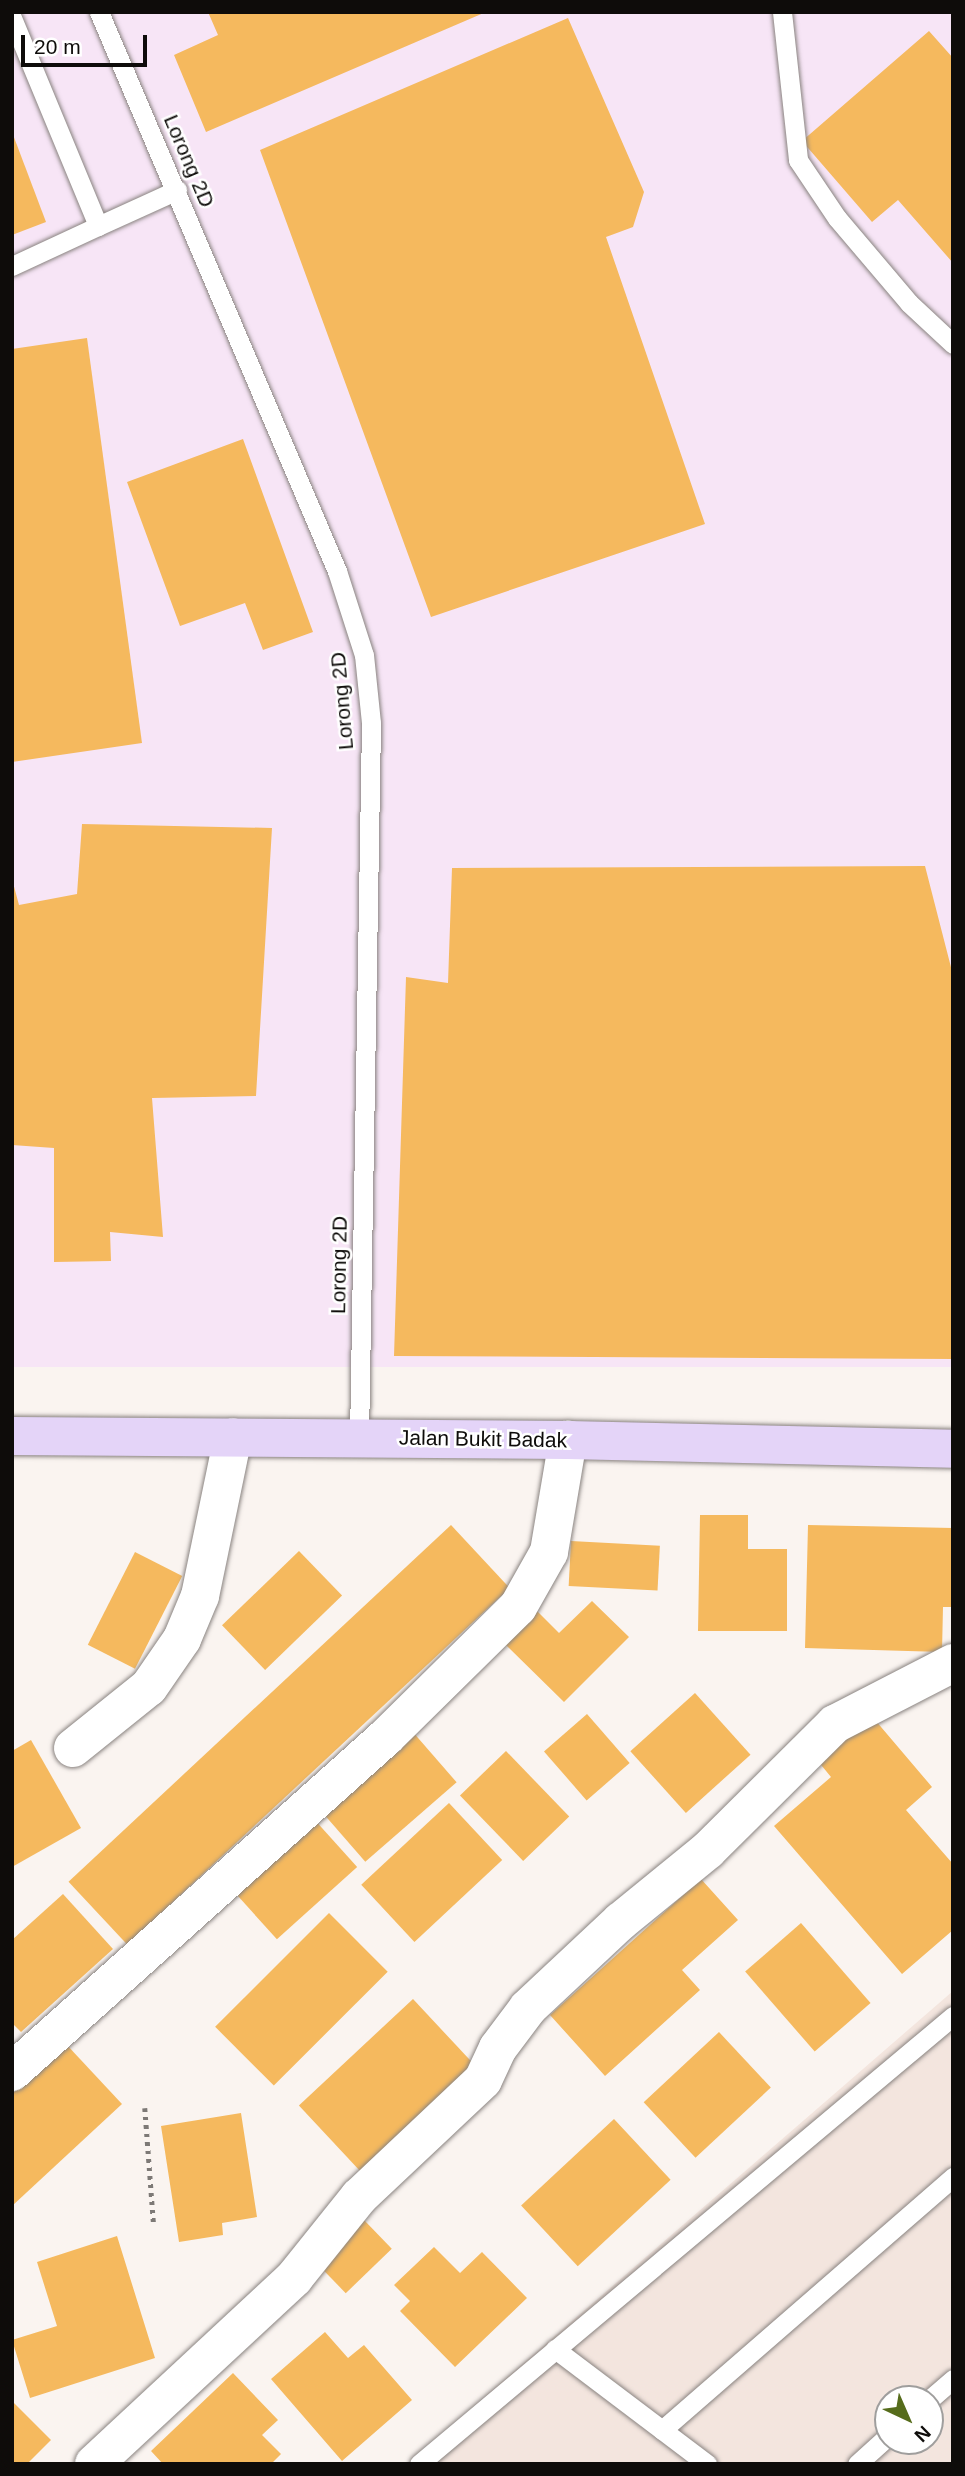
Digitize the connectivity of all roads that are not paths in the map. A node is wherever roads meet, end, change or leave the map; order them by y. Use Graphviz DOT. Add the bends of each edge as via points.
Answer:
graph roads {
  1 [pos="99,12"];
  2 [pos="782,12"];
  3 [pos="12,18"];
  4 [pos="177,190"];
  5 [pos="98,226"];
  6 [pos="12,266"];
  7 [pos="953,344"];
  8 [pos="12,1436"];
  9 [pos="233,1437"];
  10 [pos="359,1437"];
  11 [pos="568,1440"];
  12 [pos="953,1449"];
  13 [pos="952,1664"];
  14 [pos="73,1748"];
  15 [pos="953,2016"];
  16 [pos="12,2072"];
  17 [pos="953,2177"];
  18 [pos="555,2348"];
  19 [pos="662,2430"];
  20 [pos="874,2449"];
  21 [pos="94,2464"];
  22 [pos="419,2464"];
  23 [pos="706,2464"];
  24 [pos="857,2464"];
  1 -- 4 [label="lane, Lorong 2D"];
  2 -- 7 [label="lane" via="798,160 837,218 909,303"];
  3 -- 5 [label="lane"];
  4 -- 5 [label="lane"];
  4 -- 10 [label="lane, Lorong 2D" via="337,571 364,656 371,723"];
  5 -- 6 [label="lane"];
  8 -- 9 [label="main road, Jalan Bukit Badak"];
  9 -- 10 [label="main road, Jalan Bukit Badak"];
  9 -- 14 [label="street" via="200,1596 182,1639 149,1687"];
  10 -- 11 [label="main road, Jalan Bukit Badak"];
  11 -- 12 [label="main road, Jalan Bukit Badak"];
  11 -- 16 [label="street" via="548,1552 518,1607 386,1737"];
  13 -- 21 [label="street" via="835,1724 708,1850 612,1929 528,2008 498,2048 483,2080 359,2197 294,2278"];
  15 -- 18 [label="lane"];
  17 -- 19 [label="lane"];
  18 -- 19 [label="lane"];
  18 -- 22 [label="lane"];
  19 -- 23 [label="lane"];
  20 -- 24 [label="lane"];
}
